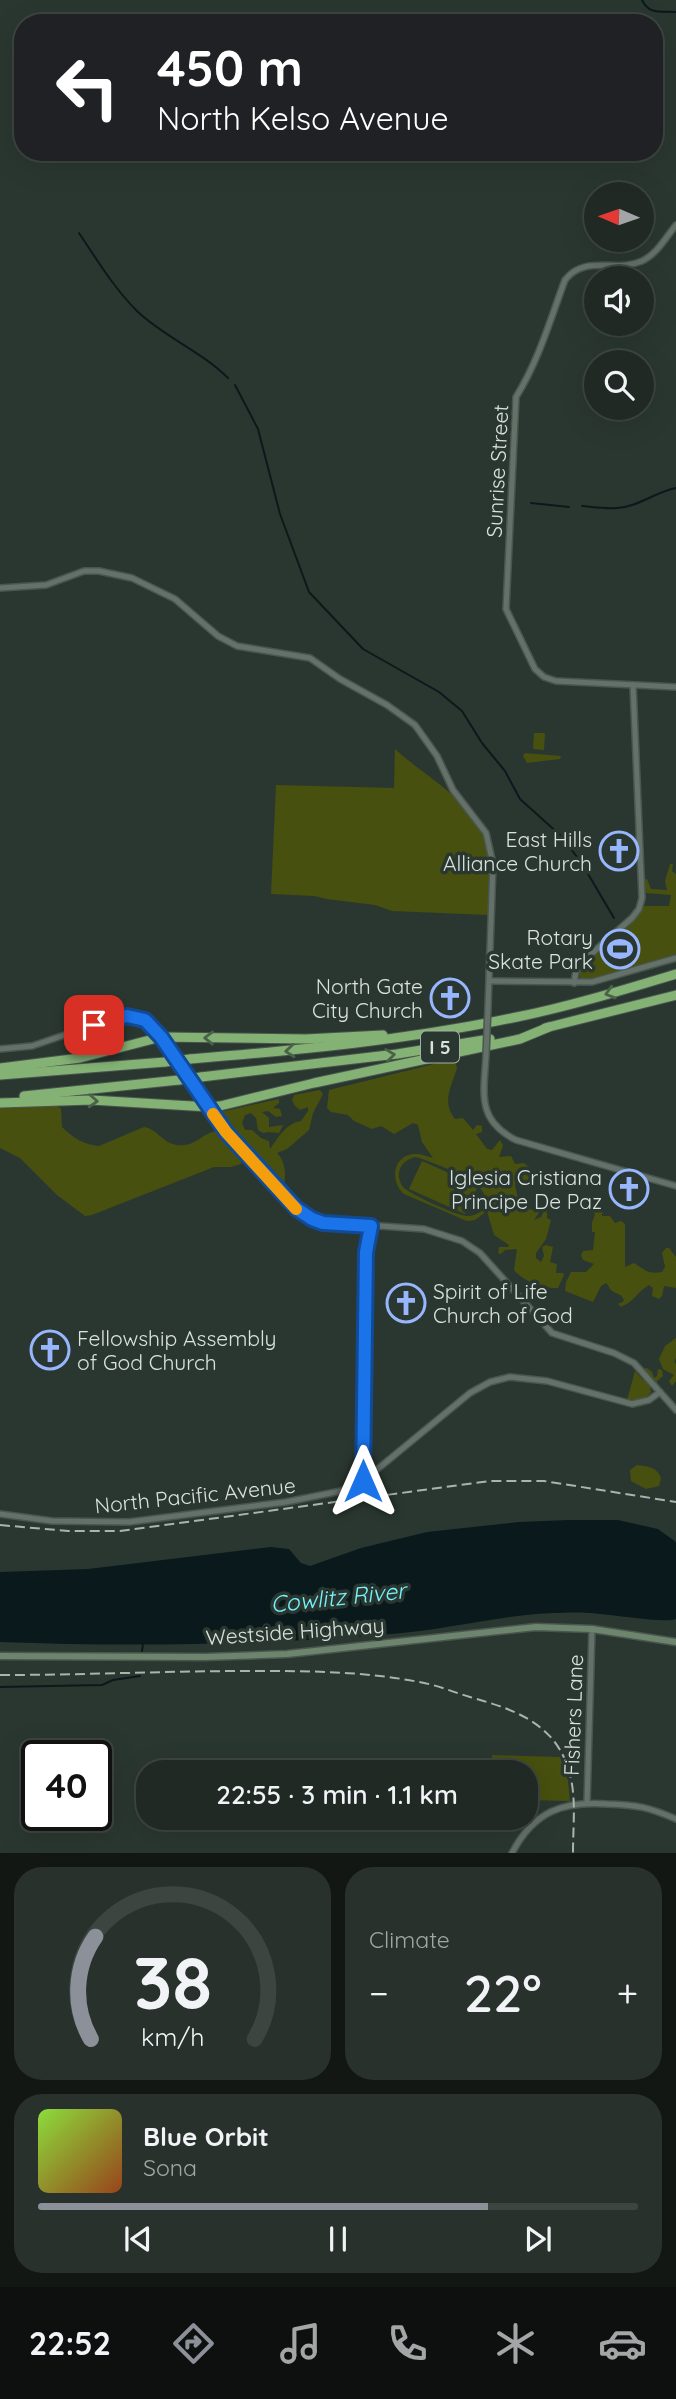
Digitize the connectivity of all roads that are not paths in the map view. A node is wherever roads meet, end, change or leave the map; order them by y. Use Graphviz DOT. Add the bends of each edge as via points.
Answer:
graph roads {
  1 [pos="676,225"];
  2 [pos="0,588"];
  3 [pos="633,685"];
  4 [pos="676,687"];
  5 [pos="676,958"];
  6 [pos="676,974"];
  7 [pos="490,981"];
  8 [pos="575,983"];
  9 [pos="676,995"];
  10 [pos="549,1027"];
  11 [pos="424,1034"];
  12 [pos="161,1037"];
  13 [pos="0,1049"];
  14 [pos="0,1068"];
  15 [pos="0,1075"];
  16 [pos="0,1100"];
  17 [pos="209,1107"];
  18 [pos="676,1186"];
  19 [pos="371,1226"];
  20 [pos="660,1392"];
  21 [pos="676,1410"];
  22 [pos="363,1481"];
  23 [pos="0,1514"];
  24 [pos="592,1629"];
  25 [pos="676,1642"];
  26 [pos="0,1656"];
  27 [pos="587,1802"];
  28 [pos="676,1819"];
  29 [pos="512,1853"];
  1 -- 3 [label="street, Sunrise Street" via="642,261 629,266 584,265 573,270 565,280 531,374 516,397 506,609 544,677"];
  2 -- 7 [label="street" via="46,585 84,571 132,578 175,599 218,636 237,646 310,658 415,725 489,843 493,864"];
  3 -- 4 [label="street"];
  3 -- 8 [label="street" via="642,898 632,918 582,962"];
  5 -- 8 [label="street" via="603,981"];
  6 -- 11 [label="highway, I 5, one-way" via="536,1013"];
  7 -- 8 [label="street"];
  7 -- 18 [label="street, bridge" via="484,1102 492,1124 516,1140"];
  9 -- 10 [label="highway, I 5"];
  16 -- 10 [label="highway, I 5, one-way, bridge" via="397,1054"];
  10 -- 17 [label="highway" via="520,1039"];
  11 -- 12 [label="highway, one-way" via="306,1039"];
  11 -- 15 [label="highway, I 5, one-way, bridge" via="343,1046"];
  12 -- 13 [label="street" via="145,1020 127,1016 32,1046"];
  12 -- 14 [label="highway" via="80,1058"];
  12 -- 17 [label="street"];
  16 -- 17 [label="highway, one-way"];
  17 -- 19 [label="street" via="226,1132 301,1213 323,1223"];
  19 -- 20 [label="street" via="435,1231 462,1241 480,1253 552,1333 634,1363"];
  19 -- 22 [label="street" via="366,1262"];
  20 -- 21 [label="street"];
  20 -- 22 [label="street, North Pacific Avenue" via="649,1401 632,1404 539,1379 510,1377 490,1382 470,1393"];
  22 -- 23 [label="street, North Pacific Avenue" via="341,1491 286,1502 129,1522 52,1521"];
  24 -- 25 [label="main road, Westside Highway"];
  24 -- 26 [label="main road, Westside Highway" via="536,1627 287,1654"];
  24 -- 27 [label="street, Fishers Lane"];
  27 -- 28 [label="street" via="647,1807"];
  27 -- 29 [label="street" via="556,1808 540,1818"];
}
